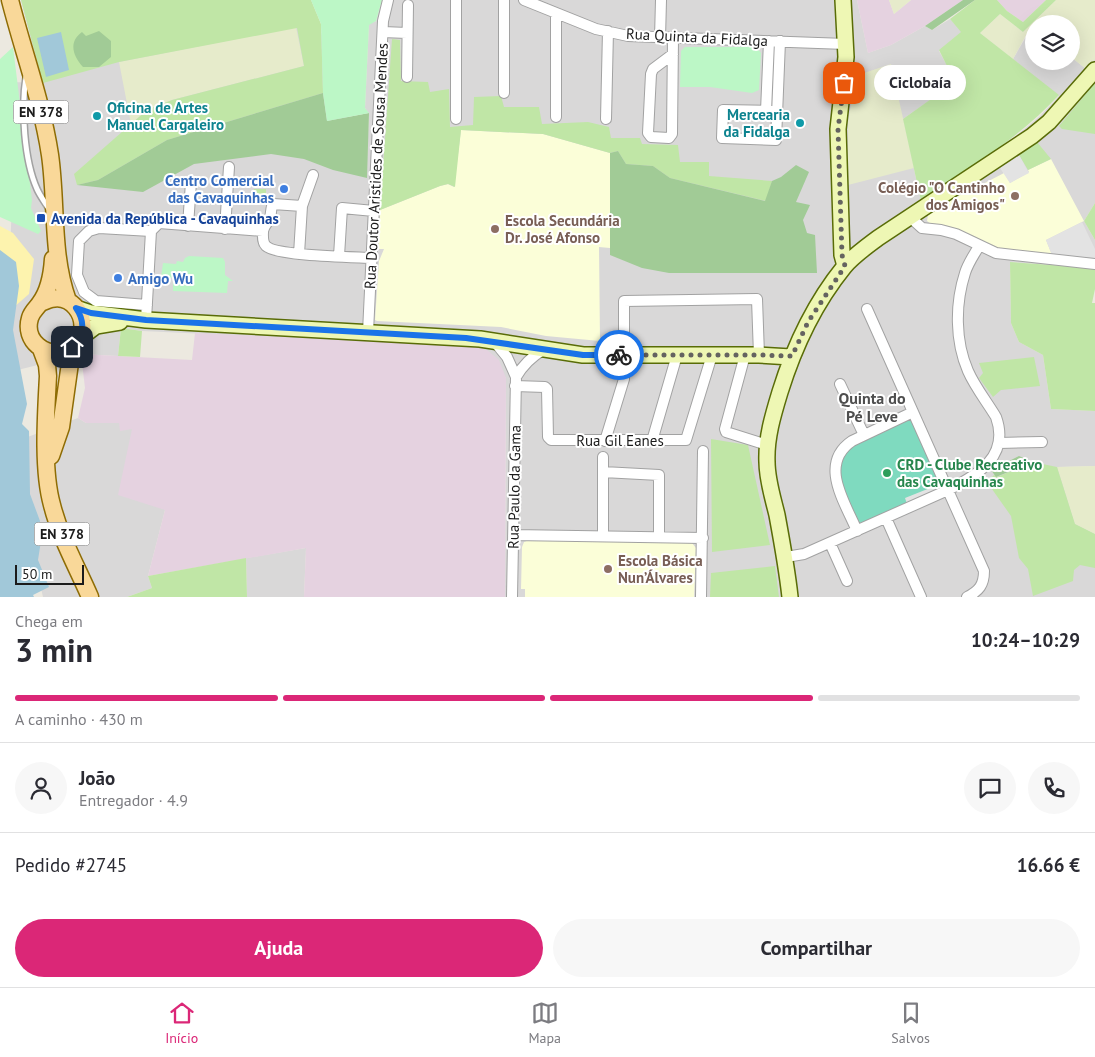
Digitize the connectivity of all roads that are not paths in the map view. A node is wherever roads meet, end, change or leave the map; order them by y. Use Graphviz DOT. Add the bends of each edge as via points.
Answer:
graph roads {
  1 [pos="10,0"];
  2 [pos="388,0"];
  3 [pos="456,0"];
  4 [pos="504,0"];
  5 [pos="524,0"];
  6 [pos="661,0"];
  7 [pos="842,0"];
  8 [pos="408,5"];
  9 [pos="556,13"];
  10 [pos="608,31"];
  11 [pos="383,32"];
  12 [pos="408,33"];
  13 [pos="660,38"];
  14 [pos="673,38"];
  15 [pos="768,41"];
  16 [pos="780,42"];
  17 [pos="846,44"];
  18 [pos="673,54"];
  19 [pos="1095,70"];
  20 [pos="407,77"];
  21 [pos="504,93"];
  22 [pos="772,111"];
  23 [pos="556,117"];
  24 [pos="456,119"];
  25 [pos="606,120"];
  26 [pos="229,167"];
  27 [pos="314,175"];
  28 [pos="191,182"];
  29 [pos="302,206"];
  30 [pos="374,211"];
  31 [pos="910,217"];
  32 [pos="55,222"];
  33 [pos="188,226"];
  34 [pos="225,228"];
  35 [pos="151,231"];
  36 [pos="263,231"];
  37 [pos="979,246"];
  38 [pos="299,254"];
  39 [pos="339,256"];
  40 [pos="372,258"];
  41 [pos="1095,264"];
  42 [pos="845,266"];
  43 [pos="40,303"];
  44 [pos="72,305"];
  45 [pos="867,309"];
  46 [pos="147,312"];
  47 [pos="368,332"];
  48 [pos="494,341"];
  49 [pos="76,344"];
  50 [pos="41,349"];
  51 [pos="543,350"];
  52 [pos="624,355"];
  53 [pos="677,355"];
  54 [pos="712,355"];
  55 [pos="752,355"];
  56 [pos="792,356"];
  57 [pos="515,381"];
  58 [pos="840,384"];
  59 [pos="913,412"];
  60 [pos="864,435"];
  61 [pos="605,441"];
  62 [pos="652,441"];
  63 [pos="1042,442"];
  64 [pos="999,443"];
  65 [pos="767,445"];
  66 [pos="703,450"];
  67 [pos="603,456"];
  68 [pos="47,467"];
  69 [pos="603,472"];
  70 [pos="948,490"];
  71 [pos="886,518"];
  72 [pos="857,531"];
  73 [pos="513,535"];
  74 [pos="603,536"];
  75 [pos="659,537"];
  76 [pos="702,538"];
  77 [pos="830,543"];
  78 [pos="786,557"];
  79 [pos="847,581"];
  80 [pos="90,597"];
  81 [pos="512,597"];
  82 [pos="701,597"];
  83 [pos="790,597"];
  84 [pos="921,597"];
  85 [pos="967,597"];
  1 -- 32 [label="main road, EN 378" via="44,124"];
  2 -- 11 [label="street, Rua Doutor Aristides de Sousa Mendes"];
  3 -- 24 [label="street"];
  4 -- 21 [label="street"];
  5 -- 9 [label="street, Rua Quinta da Fidalga"];
  6 -- 13 [label="street"];
  7 -- 17 [label="street"];
  8 -- 12 [label="street"];
  9 -- 10 [label="street, Rua Quinta da Fidalga"];
  9 -- 23 [label="street"];
  10 -- 13 [label="street, Rua Quinta da Fidalga"];
  10 -- 25 [label="street"];
  11 -- 12 [label="street"];
  11 -- 30 [label="street, Rua Doutor Aristides de Sousa Mendes"];
  12 -- 20 [label="street"];
  13 -- 14 [label="street, Rua Quinta da Fidalga"];
  14 -- 15 [label="street, Rua Quinta da Fidalga"];
  14 -- 18 [label="street"];
  15 -- 16 [label="street, Rua Quinta da Fidalga"];
  15 -- 22 [label="street"];
  16 -- 17 [label="street, Rua Quinta da Fidalga"];
  16 -- 22 [label="street"];
  17 -- 42 [label="street" via="838,129"];
  18 -- 18 [label="street" via="672,134 669,138 651,137 648,133 651,74"];
  19 -- 31 [label="street" via="1049,122 1032,136"];
  22 -- 22 [label="street" via="776,140 722,138 723,110"];
  26 -- 34 [label="street"];
  27 -- 29 [label="street"];
  28 -- 33 [label="street"];
  29 -- 36 [label="street" via="273,204"];
  29 -- 38 [label="street"];
  30 -- 39 [label="street" via="342,208"];
  30 -- 40 [label="street, Rua Doutor Aristides de Sousa Mendes"];
  31 -- 37 [label="street" via="922,228 956,234"];
  31 -- 42 [label="street" via="867,246"];
  32 -- 43 [label="main road, EN 378" via="52,271"];
  32 -- 44 [label="main road, EN 378" via="60,273"];
  33 -- 34 [label="street"];
  33 -- 35 [label="street" via="159,224"];
  34 -- 36 [label="street"];
  35 -- 46 [label="street"];
  35 -- 46 [label="street" via="99,228 89,231 79,241 77,275 84,292 96,301"];
  36 -- 38 [label="street" via="266,246"];
  37 -- 41 [label="street" via="996,253"];
  37 -- 64 [label="street" via="961,289 959,335 968,370 996,417"];
  38 -- 39 [label="street"];
  39 -- 40 [label="street"];
  40 -- 47 [label="street, Rua Doutor Aristides de Sousa Mendes"];
  42 -- 56 [label="street" via="808,322"];
  43 -- 44 [label="main road" via="56,298"];
  43 -- 50 [label="main road, EN 378" via="29,319 29,330"];
  44 -- 46 [label="street" via="91,313"];
  44 -- 49 [label="main road, EN 378" via="83,321"];
  45 -- 59 [label="street"];
  46 -- 47 [label="street"];
  46 -- 49 [label="street" via="96,326"];
  47 -- 48 [label="street"];
  48 -- 51 [label="street"];
  48 -- 57 [label="street, Rua Paulo da Gama" via="507,357"];
  49 -- 50 [label="main road" via="57,353"];
  49 -- 68 [label="main road, EN 378" via="70,363 61,427"];
  50 -- 68 [label="main road, EN 378" via="48,376"];
  51 -- 52 [label="street" via="583,355"];
  51 -- 57 [label="street" via="532,357"];
  52 -- 53 [label="street"];
  52 -- 55 [label="street" via="624,301 757,299"];
  52 -- 61 [label="street" via="624,379"];
  53 -- 54 [label="street"];
  53 -- 62 [label="street"];
  54 -- 55 [label="street"];
  54 -- 62 [label="street, Rua Gil Eanes" via="686,440"];
  55 -- 56 [label="street"];
  55 -- 65 [label="street" via="725,429"];
  56 -- 65 [label="street"];
  57 -- 61 [label="street, Rua Gil Eanes" via="548,390 549,440"];
  57 -- 73 [label="street, Rua Paulo da Gama"];
  58 -- 60 [label="street"];
  59 -- 60 [label="street"];
  59 -- 70 [label="street"];
  60 -- 72 [label="street" via="845,446 834,469"];
  61 -- 62 [label="street, Rua Gil Eanes"];
  63 -- 64 [label="street"];
  64 -- 70 [label="street" via="993,458 983,469"];
  65 -- 78 [label="street" via="769,478"];
  66 -- 76 [label="street"];
  67 -- 69 [label="street"];
  68 -- 80 [label="main road, EN 378" via="48,489 55,516"];
  69 -- 74 [label="street"];
  69 -- 75 [label="street" via="659,475"];
  70 -- 71 [label="street"];
  70 -- 85 [label="street" via="984,571 982,586"];
  71 -- 72 [label="street"];
  71 -- 84 [label="street"];
  72 -- 77 [label="street"];
  73 -- 74 [label="street"];
  73 -- 81 [label="street, Rua Paulo da Gama"];
  74 -- 75 [label="street"];
  75 -- 76 [label="street"];
  76 -- 82 [label="street"];
  77 -- 78 [label="street" via="804,554"];
  77 -- 79 [label="street"];
  78 -- 83 [label="street"];
}
